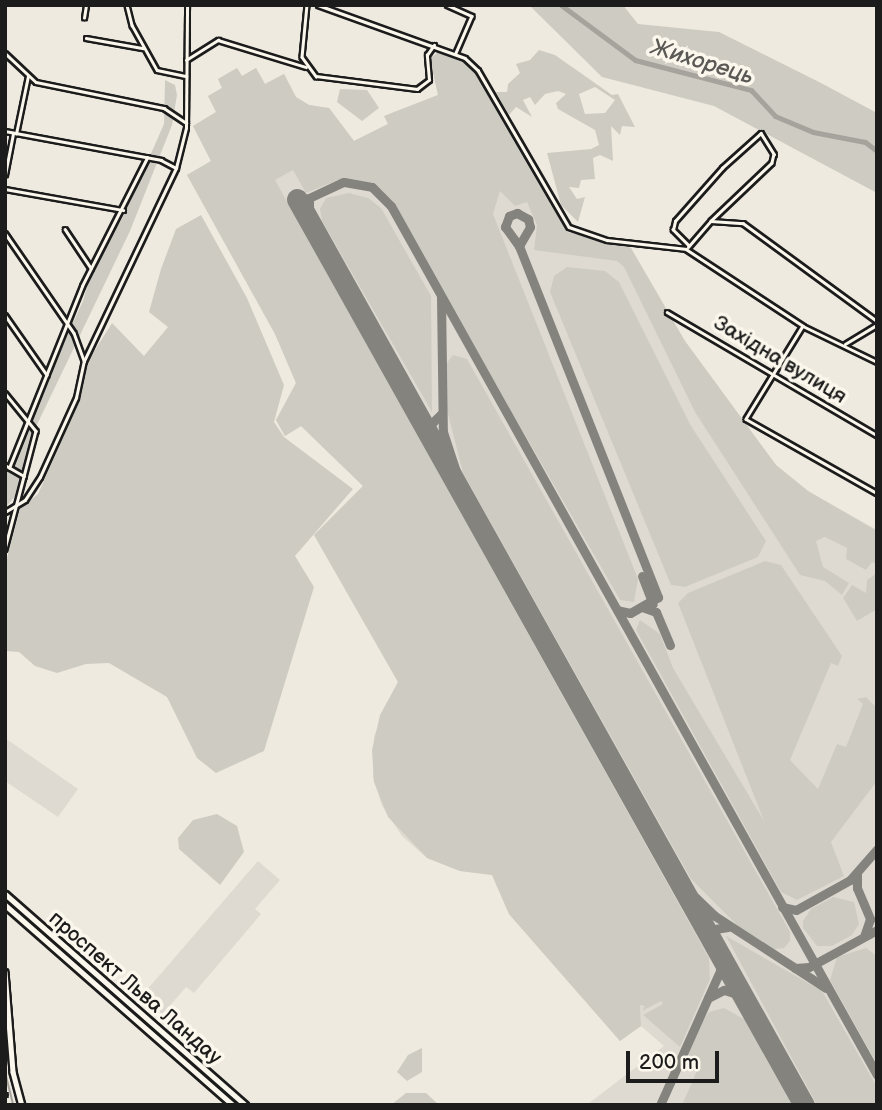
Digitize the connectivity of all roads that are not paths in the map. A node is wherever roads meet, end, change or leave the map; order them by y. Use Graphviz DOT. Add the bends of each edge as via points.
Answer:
graph roads {
  1 [pos="86,5"];
  2 [pos="127,5"];
  3 [pos="187,5"];
  4 [pos="307,5"];
  5 [pos="318,5"];
  6 [pos="447,5"];
  7 [pos="84,18"];
  8 [pos="86,38"];
  9 [pos="434,45"];
  10 [pos="143,48"];
  11 [pos="456,52"];
  12 [pos="5,53"];
  13 [pos="186,60"];
  14 [pos="310,70"];
  15 [pos="28,76"];
  16 [pos="186,76"];
  17 [pos="186,123"];
  18 [pos="5,131"];
  19 [pos="15,134"];
  20 [pos="147,158"];
  21 [pos="176,168"];
  22 [pos="5,175"];
  23 [pos="5,189"];
  24 [pos="124,210"];
  25 [pos="711,221"];
  26 [pos="65,229"];
  27 [pos="5,233"];
  28 [pos="687,248"];
  29 [pos="91,268"];
  30 [pos="667,312"];
  31 [pos="5,315"];
  32 [pos="877,323"];
  33 [pos="68,326"];
  34 [pos="803,326"];
  35 [pos="845,344"];
  36 [pos="84,361"];
  37 [pos="877,362"];
  38 [pos="774,372"];
  39 [pos="47,375"];
  40 [pos="5,393"];
  41 [pos="27,422"];
  42 [pos="877,435"];
  43 [pos="7,466"];
  44 [pos="24,476"];
  45 [pos="877,493"];
  46 [pos="16,508"];
  47 [pos="5,512"];
  48 [pos="5,549"];
  49 [pos="5,894"];
  50 [pos="5,905"];
  51 [pos="51,934"];
  52 [pos="46,940"];
  53 [pos="5,972"];
  54 [pos="7,1011"];
  55 [pos="12,1052"];
  56 [pos="5,1055"];
  57 [pos="22,1105"];
  58 [pos="233,1105"];
  59 [pos="245,1105"];
  1 -- 7 [label="street"];
  2 -- 10 [label="street"];
  3 -- 13 [label="street"];
  4 -- 14 [label="street" via="301,42"];
  5 -- 9 [label="street"];
  6 -- 11 [label="street" via="472,16"];
  8 -- 10 [label="street"];
  9 -- 11 [label="street"];
  9 -- 14 [label="street" via="427,55 429,80 417,89 337,81"];
  10 -- 16 [label="street" via="157,70"];
  11 -- 28 [label="street" via="478,70 565,222 598,238"];
  12 -- 15 [label="street"];
  13 -- 14 [label="street" via="219,40"];
  13 -- 16 [label="street"];
  15 -- 17 [label="street" via="46,85 164,108"];
  15 -- 19 [label="street"];
  16 -- 17 [label="street"];
  17 -- 21 [label="street"];
  18 -- 19 [label="street"];
  19 -- 20 [label="street"];
  19 -- 22 [label="street"];
  20 -- 21 [label="street"];
  20 -- 24 [label="street"];
  21 -- 36 [label="street"];
  23 -- 24 [label="street"];
  24 -- 29 [label="street"];
  25 -- 28 [label="street"];
  25 -- 28 [label="street" via="772,163 774,154 761,134 722,168 675,222 673,230"];
  25 -- 32 [label="street" via="743,223"];
  26 -- 29 [label="street"];
  27 -- 33 [label="street"];
  28 -- 34 [label="street"];
  29 -- 33 [label="street"];
  30 -- 38 [label="street, Західна вулиця"];
  31 -- 39 [label="street"];
  32 -- 35 [label="street"];
  33 -- 36 [label="street"];
  33 -- 39 [label="street"];
  34 -- 35 [label="street"];
  34 -- 38 [label="street"];
  35 -- 37 [label="street"];
  36 -- 46 [label="street" via="76,398 45,466 31,494"];
  38 -- 42 [label="street, Західна вулиця"];
  38 -- 45 [label="street" via="746,419"];
  39 -- 41 [label="street"];
  40 -- 41 [label="street"];
  41 -- 43 [label="street"];
  41 -- 44 [label="street" via="36,431"];
  43 -- 44 [label="street"];
  44 -- 46 [label="street"];
  46 -- 47 [label="street"];
  46 -- 48 [label="street"];
  49 -- 51 [label="main road, проспект Льва Ландау"];
  50 -- 52 [label="main road, проспект Льва Ландау"];
  51 -- 52 [label="main road"];
  51 -- 59 [label="main road, проспект Льва Ландау"];
  52 -- 58 [label="main road, проспект Льва Ландау"];
  53 -- 54 [label="main road"];
  54 -- 55 [label="main road"];
  55 -- 56 [label="street"];
  55 -- 57 [label="main road"];
}
